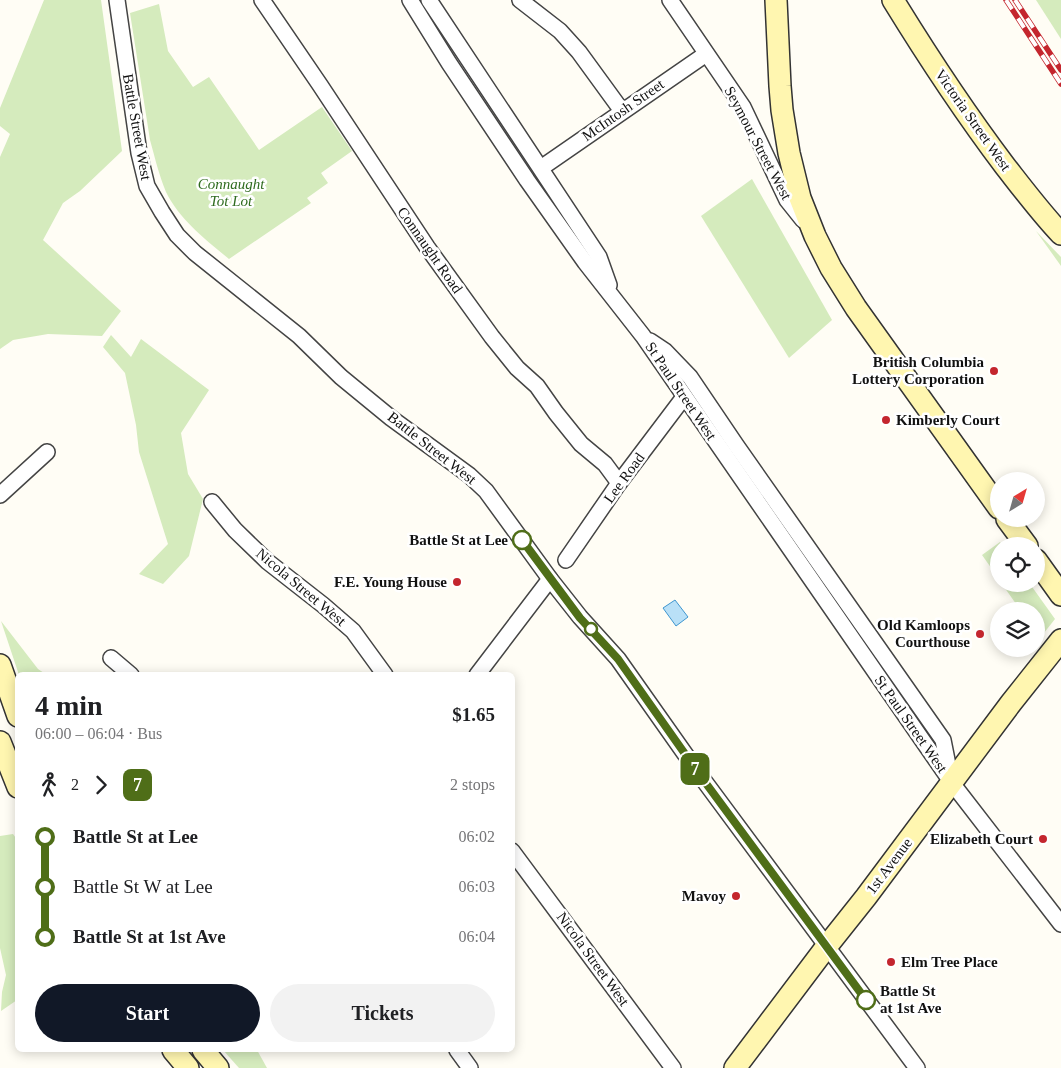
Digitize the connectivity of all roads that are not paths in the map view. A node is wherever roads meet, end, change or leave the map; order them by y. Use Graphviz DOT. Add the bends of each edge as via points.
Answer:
graph roads {
  1 [pos="117,0"];
  2 [pos="262,0"];
  3 [pos="410,0"];
  4 [pos="429,0"];
  5 [pos="520,0"];
  6 [pos="670,0"];
  7 [pos="776,0"];
  8 [pos="788,0"];
  9 [pos="886,0"];
  10 [pos="893,0"];
  11 [pos="917,39"];
  12 [pos="706,54"];
  13 [pos="778,57"];
  14 [pos="622,111"];
  15 [pos="541,168"];
  16 [pos="1061,234"];
  17 [pos="815,236"];
  18 [pos="613,298"];
  19 [pos="643,336"];
  20 [pos="684,397"];
  21 [pos="46,452"];
  22 [pos="619,484"];
  23 [pos="990,495"];
  24 [pos="0,496"];
  25 [pos="212,502"];
  26 [pos="566,560"];
  27 [pos="1045,573"];
  28 [pos="550,579"];
  29 [pos="1061,595"];
  30 [pos="1061,640"];
  31 [pos="111,658"];
  32 [pos="1,671"];
  33 [pos="127,672"];
  34 [pos="382,672"];
  35 [pos="479,672"];
  36 [pos="15,708"];
  37 [pos="0,742"];
  38 [pos="15,780"];
  39 [pos="952,783"];
  40 [pos="515,855"];
  41 [pos="1061,924"];
  42 [pos="827,946"];
  43 [pos="174,1052"];
  44 [pos="205,1052"];
  45 [pos="458,1052"];
  46 [pos="188,1068"];
  47 [pos="218,1068"];
  48 [pos="470,1068"];
  49 [pos="673,1068"];
  50 [pos="735,1068"];
  51 [pos="917,1068"];
  1 -- 28 [label="street, Battle Street West" via="139,153 148,186 177,235 299,336 341,377 486,491"];
  2 -- 22 [label="street, Connaught Road" via="427,247 492,337 517,368 537,386 581,444 605,464"];
  3 -- 18 [label="street, St Paul Street West" via="527,180"];
  4 -- 15 [label="street, St Paul Street West"];
  5 -- 14 [label="street" via="560,31"];
  6 -- 12 [label="street, Seymour Street West"];
  7 -- 13 [label="main road, Seymour Street West"];
  8 -- 13 [label="main road"];
  9 -- 11 [label="main road"];
  10 -- 11 [label="main road, Victoria Street West"];
  11 -- 16 [label="main road, Victoria Street West" via="968,116"];
  12 -- 14 [label="street, McIntosh Street"];
  12 -- 17 [label="street, Seymour Street West" via="743,107 787,200"];
  13 -- 17 [label="main road, Seymour Street West" via="789,153 800,198"];
  14 -- 15 [label="street, McIntosh Street"];
  15 -- 18 [label="street, St Paul Street West" via="599,256"];
  17 -- 23 [label="main road, Seymour Street West" via="856,308"];
  18 -- 19 [label="street, St Paul Street West"];
  19 -- 20 [label="street, St Paul Street West"];
  19 -- 39 [label="street, St Paul Street West" via="665,351 690,377 942,740"];
  20 -- 22 [label="street, Lee Road"];
  20 -- 39 [label="street, St Paul Street West"];
  21 -- 24 [label="street"];
  22 -- 26 [label="street, Lee Road"];
  25 -- 34 [label="street, Nicola Street West" via="268,562 353,631"];
  27 -- 29 [label="main road"];
  28 -- 35 [label="street"];
  28 -- 42 [label="street, Battle Street West" via="618,659"];
  30 -- 39 [label="main road, 1st Avenue"];
  31 -- 33 [label="street"];
  32 -- 36 [label="main road"];
  37 -- 38 [label="main road"];
  39 -- 41 [label="street"];
  39 -- 42 [label="main road, 1st Avenue"];
  40 -- 49 [label="street, Nicola Street West"];
  42 -- 50 [label="main road, 1st Avenue"];
  42 -- 51 [label="street, Battle Street West"];
  43 -- 46 [label="main road"];
  44 -- 47 [label="main road"];
  45 -- 48 [label="street"];
}
